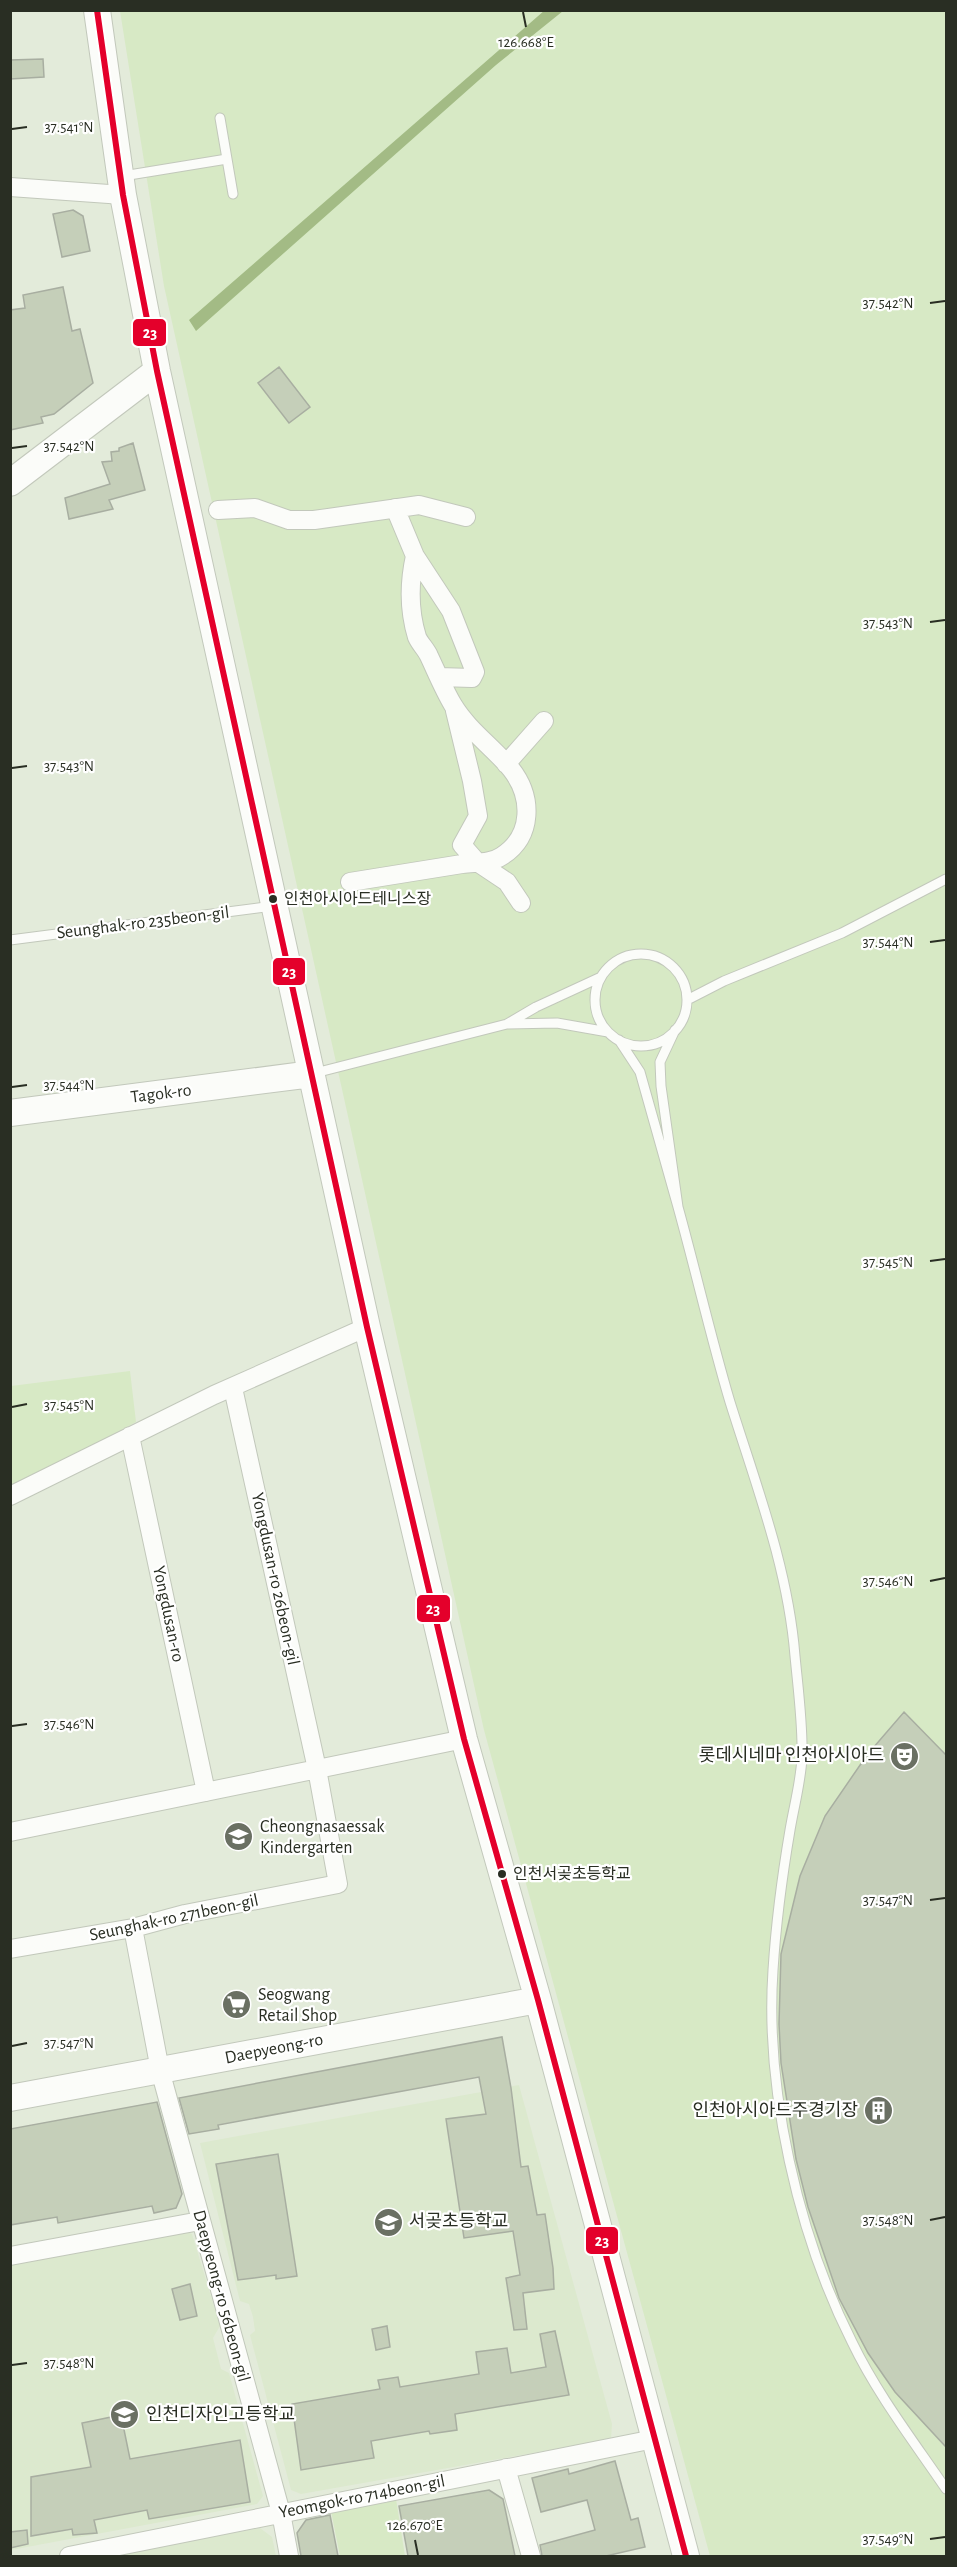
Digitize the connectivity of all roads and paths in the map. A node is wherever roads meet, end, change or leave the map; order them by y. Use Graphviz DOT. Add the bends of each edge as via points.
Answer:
graph roads {
  1 [pos="97,10"];
  2 [pos="220,118"];
  3 [pos="227,159"];
  4 [pos="122,185"];
  5 [pos="10,187"];
  6 [pos="233,194"];
  7 [pos="157,371"];
  8 [pos="10,483"];
  9 [pos="394,508"];
  10 [pos="218,510"];
  11 [pos="466,518"];
  12 [pos="415,556"];
  13 [pos="439,677"];
  14 [pos="454,707"];
  15 [pos="544,721"];
  16 [pos="506,764"];
  17 [pos="477,862"];
  18 [pos="946,879"];
  19 [pos="350,882"];
  20 [pos="521,903"];
  21 [pos="275,905"];
  22 [pos="10,940"];
  23 [pos="601,977"];
  24 [pos="687,999"];
  25 [pos="507,1024"];
  26 [pos="675,1030"];
  27 [pos="608,1032"];
  28 [pos="620,1040"];
  29 [pos="312,1074"];
  30 [pos="10,1113"];
  31 [pos="678,1207"];
  32 [pos="367,1327"];
  33 [pos="233,1388"];
  34 [pos="130,1436"];
  35 [pos="10,1496"];
  36 [pos="464,1739"];
  37 [pos="316,1769"];
  38 [pos="206,1792"];
  39 [pos="10,1832"];
  40 [pos="338,1884"];
  41 [pos="133,1928"];
  42 [pos="10,1949"];
  43 [pos="538,2000"];
  44 [pos="160,2070"];
  45 [pos="10,2098"];
  46 [pos="200,2221"];
  47 [pos="10,2256"];
  48 [pos="654,2439"];
  49 [pos="506,2468"];
  50 [pos="946,2489"];
  51 [pos="281,2513"];
  52 [pos="69,2556"];
  53 [pos="289,2556"];
  54 [pos="531,2556"];
  55 [pos="686,2556"];
  1 -- 4 [label="main road"];
  2 -- 3 [label="lane"];
  3 -- 4 [label="lane"];
  3 -- 6 [label="lane"];
  4 -- 5 [label="street"];
  4 -- 7 [label="main road"];
  7 -- 8 [label="main road"];
  7 -- 21 [label="main road"];
  9 -- 10 [label="street" via="314,520 289,520 255,508"];
  9 -- 11 [label="street" via="419,505"];
  9 -- 12 [label="street"];
  12 -- 13 [label="street" via="410,600 414,623 418,640"];
  12 -- 13 [label="street" via="451,610 475,672 472,678"];
  13 -- 14 [label="street"];
  14 -- 16 [label="street"];
  14 -- 17 [label="street" via="478,816 462,845"];
  15 -- 16 [label="street"];
  16 -- 17 [label="street" via="526,801 525,828 520,840 502,856"];
  17 -- 19 [label="street"];
  17 -- 20 [label="street" via="507,882"];
  18 -- 24 [label="lane" via="842,933"];
  21 -- 22 [label="lane, Seunghak-ro 235beon-gil"];
  21 -- 29 [label="main road"];
  23 -- 24 [label="lane" via="622,958 652,955 678,972"];
  23 -- 25 [label="lane"];
  23 -- 27 [label="lane" via="596,1006"];
  24 -- 26 [label="lane" via="684,1017"];
  25 -- 27 [label="lane" via="557,1023"];
  25 -- 29 [label="lane"];
  26 -- 28 [label="lane" via="648,1045"];
  26 -- 31 [label="lane" via="660,1062"];
  27 -- 28 [label="lane"];
  28 -- 31 [label="lane" via="640,1072"];
  29 -- 30 [label="main road, Tagok-ro"];
  29 -- 32 [label="main road"];
  31 -- 50 [label="lane" via="727,1392 789,1599 802,1757 778,1903 772,1975 775,2070 784,2139 822,2272 852,2343"];
  32 -- 33 [label="street"];
  32 -- 36 [label="main road"];
  33 -- 34 [label="street"];
  33 -- 37 [label="street, Yongdusan-ro 26beon-gil"];
  34 -- 35 [label="street"];
  34 -- 38 [label="street, Yongdusan-ro"];
  36 -- 37 [label="street"];
  36 -- 43 [label="main road"];
  37 -- 38 [label="street"];
  37 -- 40 [label="street, Yongdusan-ro 26beon-gil"];
  38 -- 39 [label="street"];
  40 -- 41 [label="street, Seunghak-ro 271beon-gil"];
  41 -- 42 [label="street, Seunghak-ro 271beon-gil"];
  41 -- 44 [label="street, Daepyeong-ro 56beon-gil"];
  43 -- 44 [label="main road, Daepyeong-ro"];
  43 -- 48 [label="main road"];
  44 -- 45 [label="main road, Daepyeong-ro"];
  44 -- 46 [label="street, Daepyeong-ro 56beon-gil"];
  46 -- 47 [label="street"];
  46 -- 51 [label="street, Daepyeong-ro 56beon-gil"];
  48 -- 49 [label="street, Yeomgok-ro 714beon-gil"];
  48 -- 55 [label="main road"];
  49 -- 51 [label="street, Yeomgok-ro 714beon-gil"];
  49 -- 54 [label="street"];
  51 -- 52 [label="street, Yeomgok-ro 714beon-gil"];
  51 -- 53 [label="street, Daepyeong-ro 56beon-gil"];
}
